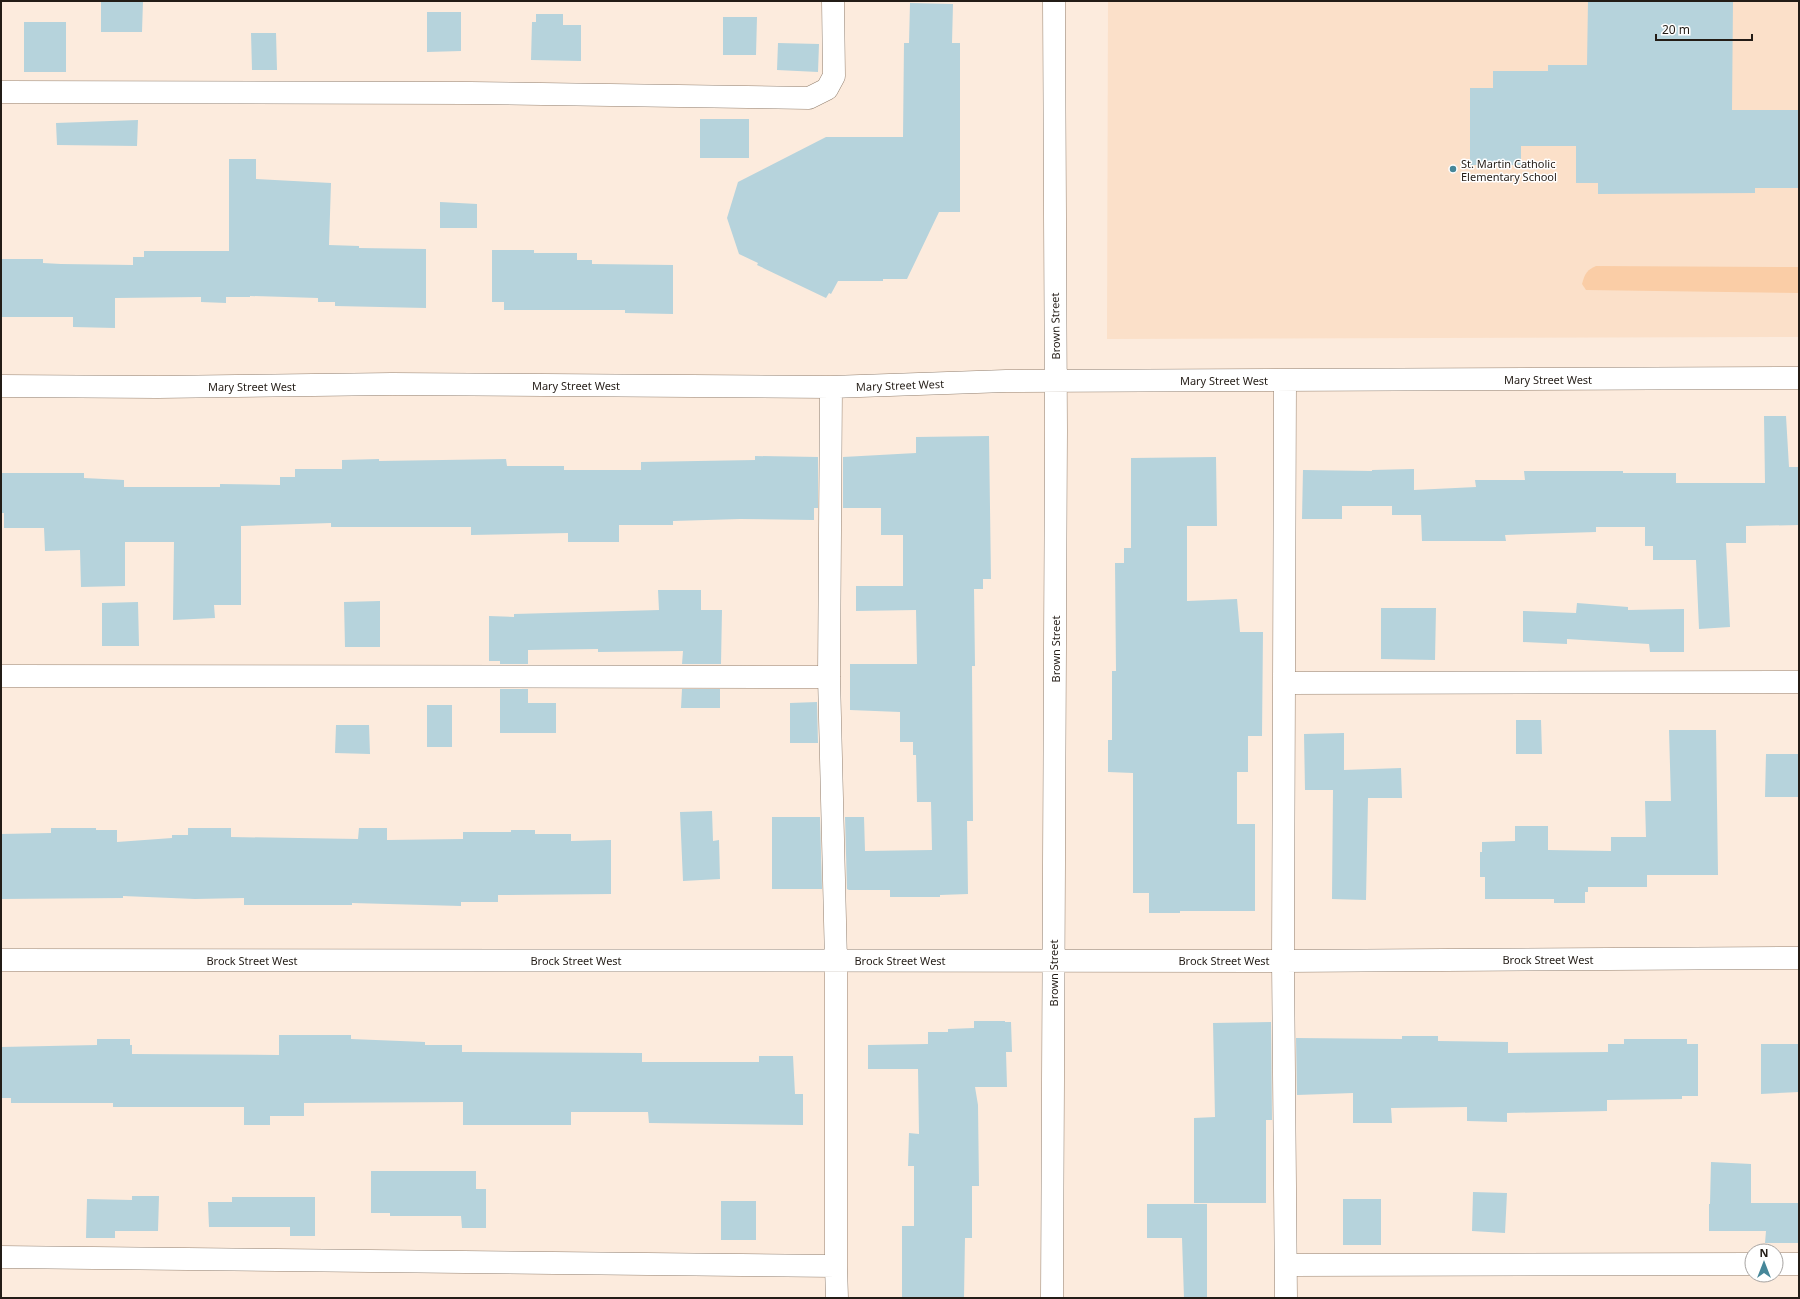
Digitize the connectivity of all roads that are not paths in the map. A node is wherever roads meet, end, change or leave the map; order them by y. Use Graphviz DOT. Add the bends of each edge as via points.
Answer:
graph roads {
  1 [pos="834,1"];
  2 [pos="1054,1"];
  3 [pos="1,92"];
  4 [pos="1799,378"];
  5 [pos="1285,380"];
  6 [pos="1056,381"];
  7 [pos="1,386"];
  8 [pos="831,387"];
  9 [pos="1,676"];
  10 [pos="829,677"];
  11 [pos="1799,682"];
  12 [pos="1284,683"];
  13 [pos="1799,958"];
  14 [pos="1,960"];
  15 [pos="1053,960"];
  16 [pos="836,961"];
  17 [pos="1282,961"];
  18 [pos="1,1257"];
  19 [pos="1744,1264"];
  20 [pos="1784,1264"];
  21 [pos="1799,1264"];
  22 [pos="1286,1265"];
  23 [pos="836,1266"];
  24 [pos="837,1298"];
  25 [pos="1052,1298"];
  26 [pos="1286,1298"];
  1 -- 3 [label="street" via="834,76 827,90 809,98 470,93"];
  2 -- 6 [label="street, Brown Street"];
  4 -- 5 [label="street, Mary Street West"];
  5 -- 6 [label="street, Mary Street West"];
  5 -- 12 [label="street"];
  6 -- 8 [label="street, Mary Street West"];
  6 -- 15 [label="street, Brown Street"];
  7 -- 8 [label="street, Mary Street West" via="392,384"];
  8 -- 10 [label="street"];
  9 -- 10 [label="street"];
  10 -- 16 [label="street"];
  11 -- 12 [label="street"];
  12 -- 17 [label="street"];
  13 -- 17 [label="street, Brock Street West"];
  14 -- 16 [label="street, Brock Street West"];
  15 -- 16 [label="street, Brock Street West"];
  15 -- 17 [label="street, Brock Street West"];
  15 -- 25 [label="street, Brown Street"];
  16 -- 23 [label="street"];
  17 -- 22 [label="street"];
  18 -- 23 [label="street"];
  19 -- 22 [label="street"];
  20 -- 21 [label="street"];
  22 -- 26 [label="street"];
  23 -- 24 [label="street"];
}
